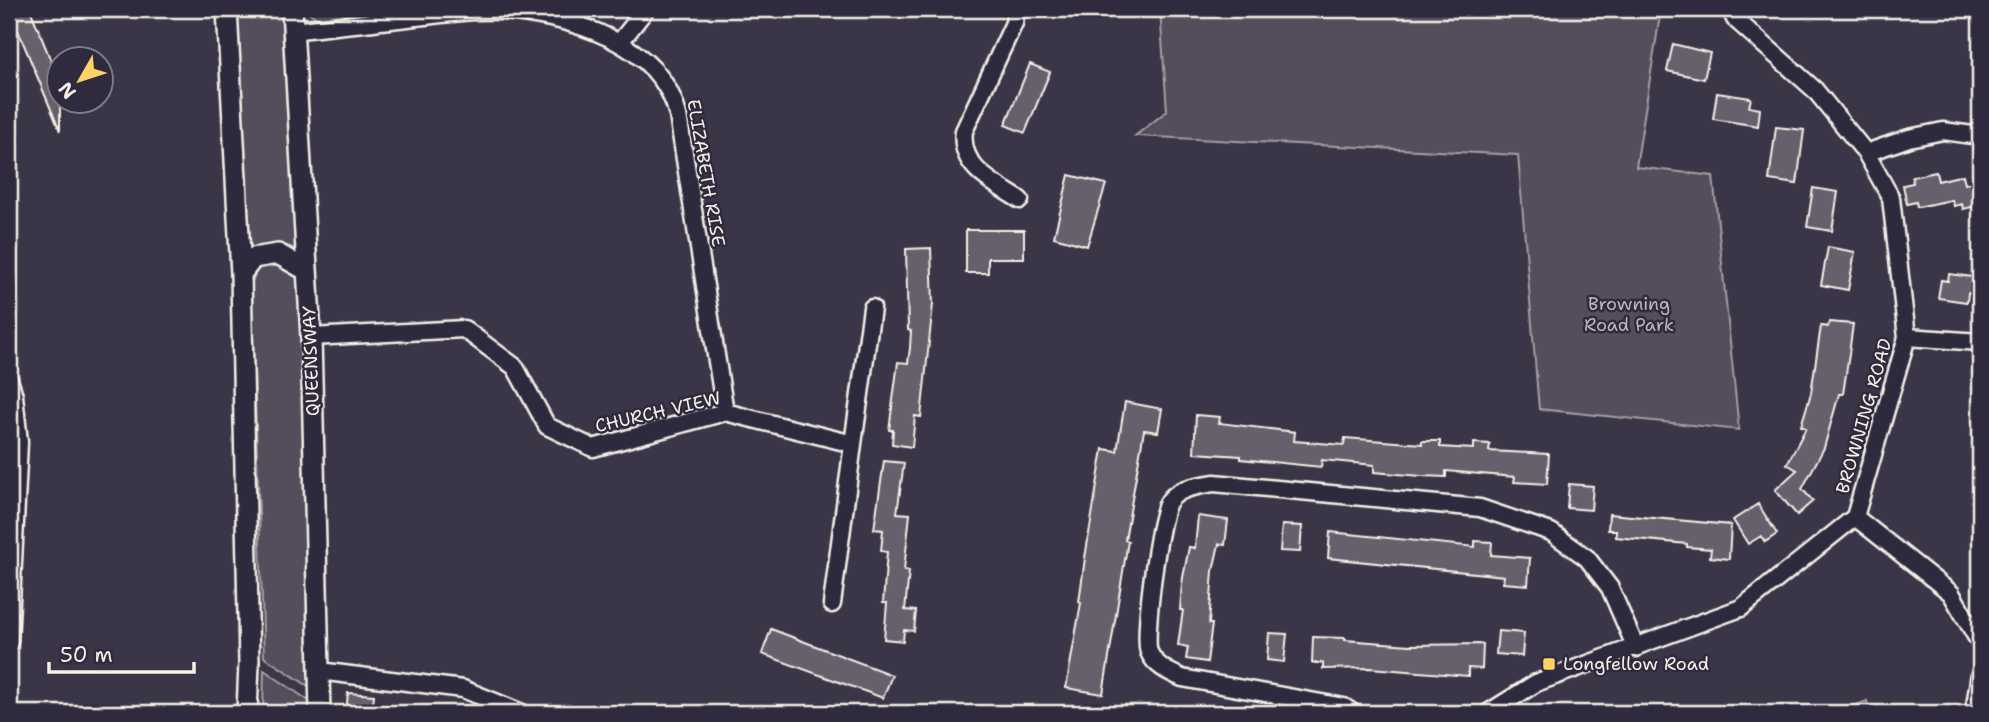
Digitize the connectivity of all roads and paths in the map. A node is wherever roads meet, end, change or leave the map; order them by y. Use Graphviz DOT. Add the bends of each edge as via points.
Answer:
graph roads {
  1 [pos="227,9"];
  2 [pos="292,9"];
  3 [pos="646,9"];
  4 [pos="1016,9"];
  5 [pos="1731,9"];
  6 [pos="293,31"];
  7 [pos="620,42"];
  8 [pos="1980,136"];
  9 [pos="1866,153"];
  10 [pos="1020,200"];
  11 [pos="306,270"];
  12 [pos="241,274"];
  13 [pos="872,308"];
  14 [pos="311,337"];
  15 [pos="1907,337"];
  16 [pos="1980,342"];
  17 [pos="9,379"];
  18 [pos="725,412"];
  19 [pos="853,444"];
  20 [pos="1855,517"];
  21 [pos="832,604"];
  22 [pos="9,642"];
  23 [pos="1980,643"];
  24 [pos="1636,648"];
  25 [pos="319,671"];
  26 [pos="1980,673"];
  27 [pos="1495,711"];
  28 [pos="247,713"];
  29 [pos="320,713"];
  30 [pos="522,713"];
  31 [pos="1353,713"];
  32 [pos="1974,713"];
  1 -- 12 [label="street"];
  2 -- 6 [label="street, QUEENSWAY"];
  3 -- 7 [label="street"];
  4 -- 10 [label="street" via="962,140 972,166"];
  5 -- 9 [label="street, BROWNING ROAD" via="1735,19 1815,90"];
  6 -- 7 [label="street, ELIZABETH RISE" via="500,11 577,26"];
  6 -- 11 [label="street, QUEENSWAY"];
  7 -- 18 [label="street, ELIZABETH RISE" via="646,61 674,97"];
  8 -- 9 [label="street" via="1942,131"];
  9 -- 15 [label="street, BROWNING ROAD" via="1891,198"];
  11 -- 12 [label="street" via="278,254 253,258"];
  11 -- 14 [label="street, QUEENSWAY"];
  12 -- 28 [label="street"];
  13 -- 19 [label="street"];
  14 -- 18 [label="street, CHURCH VIEW" via="464,329 515,367 547,426 593,448"];
  14 -- 25 [label="street, QUEENSWAY"];
  15 -- 16 [label="street"];
  15 -- 20 [label="street, BROWNING ROAD"];
  17 -- 22 [label="street" via="19,442"];
  18 -- 19 [label="street, CHURCH VIEW"];
  19 -- 21 [label="street"];
  20 -- 23 [label="street" via="1951,593"];
  20 -- 24 [label="street, BROWNING ROAD" via="1741,608"];
  24 -- 27 [label="street, BROWNING ROAD" via="1536,683"];
  24 -- 31 [label="street" via="1610,588 1587,558 1551,532 1480,508 1214,483 1188,488 1170,500 1162,519 1146,633 1150,652 1163,670 1182,678 1344,707"];
  25 -- 29 [label="street, QUEENSWAY"];
  25 -- 30 [label="street" via="463,689"];
  26 -- 32 [label="street"];
}
